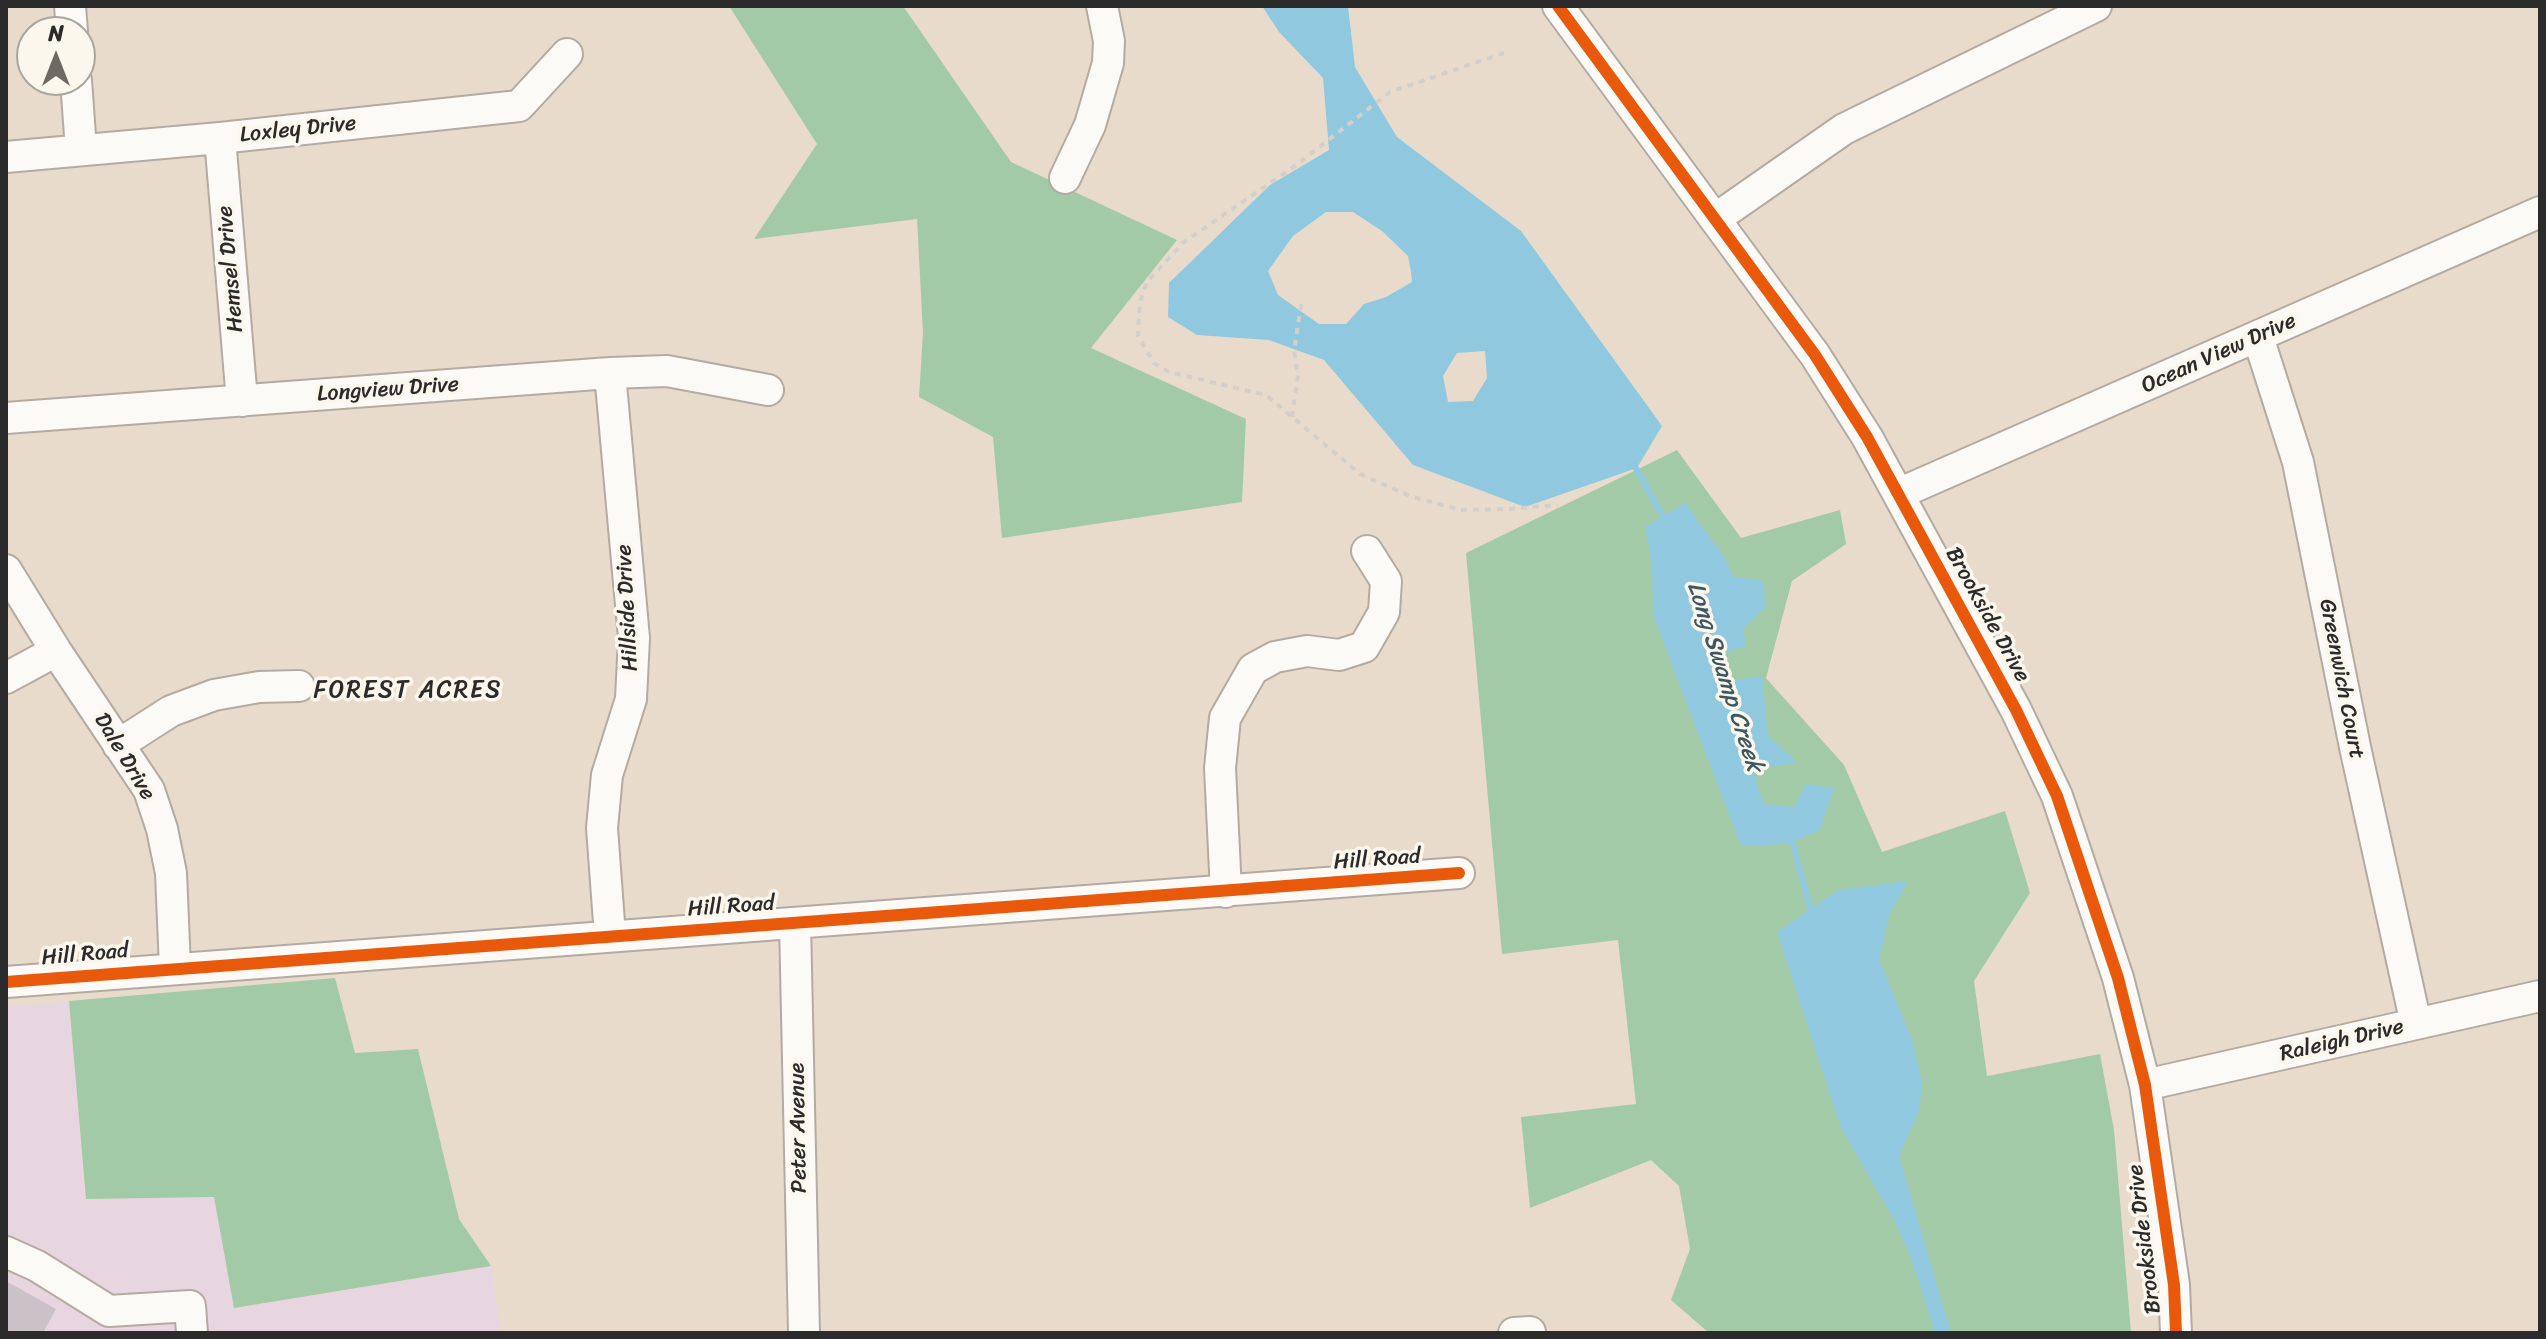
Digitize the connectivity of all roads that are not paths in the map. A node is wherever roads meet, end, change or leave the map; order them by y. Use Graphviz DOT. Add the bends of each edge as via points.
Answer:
graph roads {
  1 [pos="1102,6"];
  2 [pos="1558,6"];
  3 [pos="2096,6"];
  4 [pos="567,54"];
  5 [pos="77,96"];
  6 [pos="220,138"];
  7 [pos="81,150"];
  8 [pos="6,157"];
  9 [pos="1065,178"];
  10 [pos="2540,212"];
  11 [pos="1715,219"];
  12 [pos="2258,337"];
  13 [pos="610,373"];
  14 [pos="768,390"];
  15 [pos="242,401"];
  16 [pos="6,418"];
  17 [pos="1898,494"];
  18 [pos="1367,551"];
  19 [pos="6,570"];
  20 [pos="56,651"];
  21 [pos="6,678"];
  22 [pos="299,686"];
  23 [pos="118,745"];
  24 [pos="1459,873"];
  25 [pos="1226,892"];
  26 [pos="795,923"];
  27 [pos="610,936"];
  28 [pos="175,968"];
  29 [pos="6,982"];
  30 [pos="2540,996"];
  31 [pos="2416,1024"];
  32 [pos="2145,1085"];
  33 [pos="6,1252"];
  34 [pos="191,1320"];
  35 [pos="804,1333"];
  36 [pos="2176,1333"];
  1 -- 9 [label="street" via="1108,63 1090,125"];
  2 -- 11 [label="street, Brookside Drive"];
  3 -- 11 [label="street" via="1844,129"];
  4 -- 6 [label="street, Loxley Drive" via="519,106"];
  5 -- 7 [label="street"];
  6 -- 7 [label="street, Loxley Drive"];
  6 -- 15 [label="street, Hemsel Drive"];
  7 -- 8 [label="street, Loxley Drive"];
  10 -- 12 [label="street, Ocean View Drive"];
  11 -- 17 [label="street, Brookside Drive" via="1815,355"];
  12 -- 17 [label="street, Ocean View Drive"];
  12 -- 31 [label="street, Greenwich Court" via="2298,462"];
  13 -- 14 [label="street, Longview Drive" via="667,371"];
  13 -- 15 [label="street, Longview Drive"];
  13 -- 27 [label="street, Hillside Drive" via="634,638 631,699 607,775 602,828"];
  15 -- 16 [label="street, Longview Drive"];
  17 -- 32 [label="street, Brookside Drive" via="2057,796 2118,978"];
  18 -- 25 [label="street" via="1386,581 1384,612 1364,647 1339,655 1307,651 1275,657 1253,669 1225,718 1220,768"];
  19 -- 20 [label="street, Dale Drive"];
  20 -- 21 [label="street"];
  20 -- 23 [label="street, Dale Drive"];
  22 -- 23 [label="street" via="214,695 171,711"];
  23 -- 28 [label="street, Dale Drive" via="149,790 162,829 171,873"];
  24 -- 25 [label="street, Hill Road"];
  25 -- 26 [label="street, Hill Road"];
  26 -- 27 [label="street, Hill Road"];
  26 -- 35 [label="street, Peter Avenue"];
  27 -- 28 [label="street, Hill Road"];
  28 -- 29 [label="street, Hill Road"];
  30 -- 31 [label="street, Raleigh Drive"];
  31 -- 32 [label="street, Raleigh Drive"];
  32 -- 36 [label="street, Brookside Drive"];
  33 -- 34 [label="street" via="109,1311"];
}
